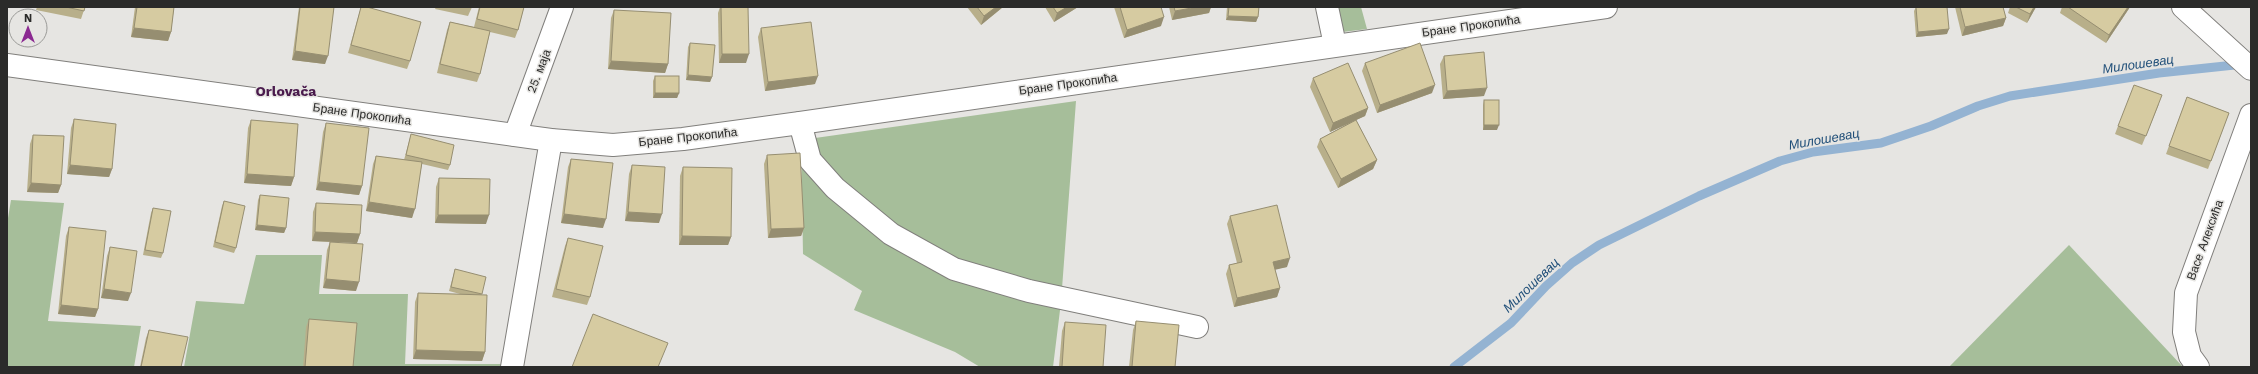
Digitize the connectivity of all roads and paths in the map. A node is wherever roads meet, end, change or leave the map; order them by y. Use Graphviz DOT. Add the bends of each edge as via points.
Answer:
graph roads {
  1 [pos="562,7"];
  2 [pos="1327,7"];
  3 [pos="1606,7"];
  4 [pos="2190,13"];
  5 [pos="1335,45"];
  6 [pos="7,66"];
  7 [pos="2251,68"];
  8 [pos="2251,115"];
  9 [pos="800,123"];
  10 [pos="514,135"];
  11 [pos="551,140"];
  12 [pos="1197,327"];
  13 [pos="512,367"];
  14 [pos="2198,367"];
  1 -- 10 [label="street, 25. маја"];
  2 -- 5 [label="street"];
  3 -- 5 [label="street, Бране Прокопића"];
  4 -- 7 [label="street"];
  5 -- 9 [label="street, Бране Прокопића"];
  6 -- 10 [label="street, Бране Прокопића"];
  8 -- 14 [label="street, Васе Алексића" via="2186,293 2184,332 2190,356"];
  9 -- 11 [label="street, Бране Прокопића" via="683,139 613,144"];
  9 -- 12 [label="street" via="810,160 835,188 891,234 954,269 1029,291"];
  10 -- 11 [label="street, Бране Прокопића"];
  11 -- 13 [label="street"];
}
